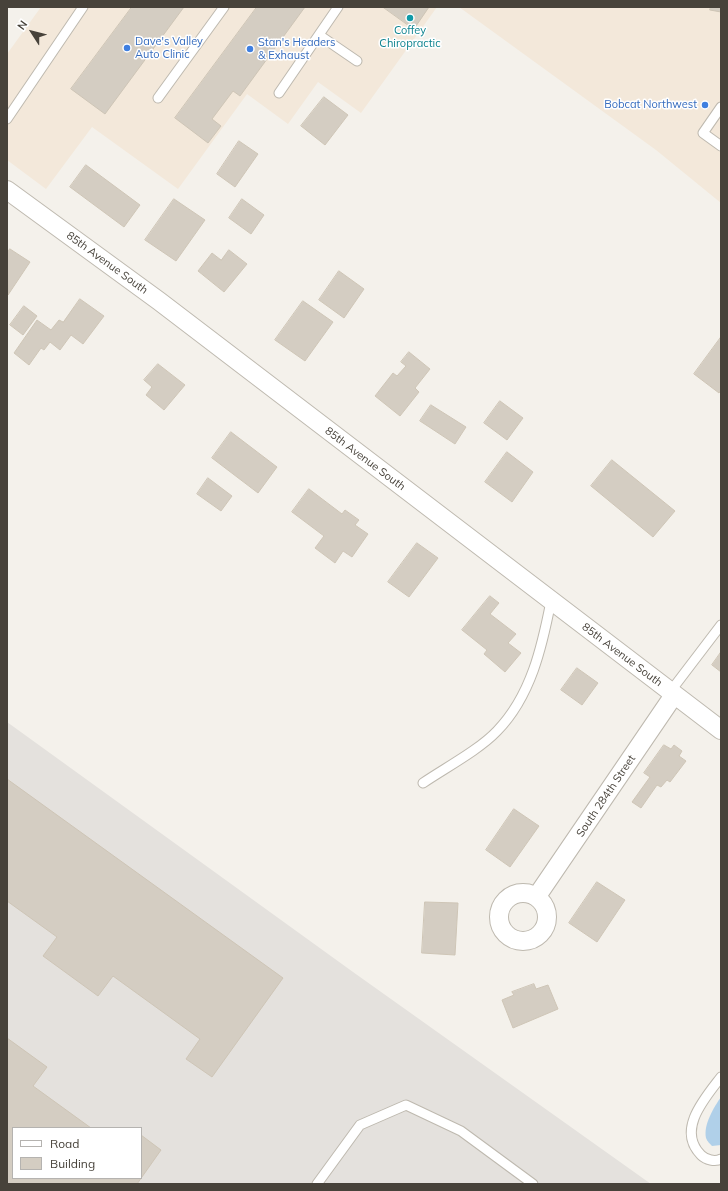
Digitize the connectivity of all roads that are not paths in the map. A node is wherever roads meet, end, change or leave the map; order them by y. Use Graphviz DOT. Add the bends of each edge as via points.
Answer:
graph roads {
  1 [pos="83,7"];
  2 [pos="224,7"];
  3 [pos="338,7"];
  4 [pos="319,35"];
  5 [pos="357,61"];
  6 [pos="279,93"];
  7 [pos="158,98"];
  8 [pos="721,107"];
  9 [pos="7,119"];
  10 [pos="721,146"];
  11 [pos="7,190"];
  12 [pos="551,601"];
  13 [pos="721,625"];
  14 [pos="672,693"];
  15 [pos="721,730"];
  16 [pos="423,783"];
  17 [pos="537,896"];
  18 [pos="721,1076"];
  19 [pos="721,1159"];
  20 [pos="317,1184"];
  21 [pos="533,1184"];
  1 -- 9 [label="lane"];
  2 -- 7 [label="lane"];
  3 -- 4 [label="lane"];
  4 -- 5 [label="lane"];
  4 -- 6 [label="lane"];
  8 -- 10 [label="lane" via="703,133"];
  11 -- 12 [label="street, 85th Avenue South" via="165,306"];
  12 -- 14 [label="street, 85th Avenue South"];
  12 -- 16 [label="lane" via="542,643 530,680 510,715 497,732"];
  13 -- 14 [label="lane"];
  14 -- 15 [label="street, 85th Avenue South"];
  14 -- 17 [label="street, South 284th Street"];
  18 -- 19 [label="lane" via="694,1117 690,1134 694,1149 705,1159"];
  20 -- 21 [label="lane" via="360,1125 406,1105 461,1131"];
}
